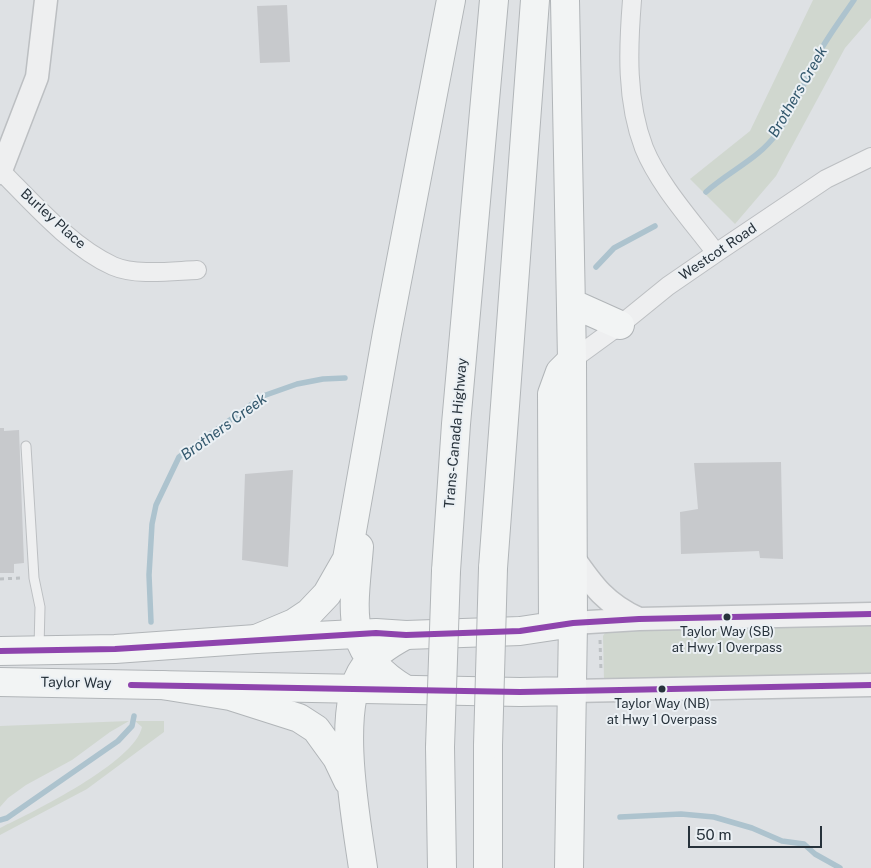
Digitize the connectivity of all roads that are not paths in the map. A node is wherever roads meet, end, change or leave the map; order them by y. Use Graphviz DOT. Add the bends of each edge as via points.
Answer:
graph roads {
  1 [pos="46,0"];
  2 [pos="451,0"];
  3 [pos="494,0"];
  4 [pos="534,0"];
  5 [pos="565,0"];
  6 [pos="632,0"];
  7 [pos="871,157"];
  8 [pos="1,172"];
  9 [pos="716,253"];
  10 [pos="197,270"];
  11 [pos="571,303"];
  12 [pos="620,325"];
  13 [pos="572,360"];
  14 [pos="26,446"];
  15 [pos="364,466"];
  16 [pos="574,557"];
  17 [pos="871,614"];
  18 [pos="639,619"];
  19 [pos="563,625"];
  20 [pos="356,634"];
  21 [pos="406,634"];
  22 [pos="256,639"];
  23 [pos="39,650"];
  24 [pos="0,651"];
  25 [pos="371,659"];
  26 [pos="0,682"];
  27 [pos="162,685"];
  28 [pos="871,685"];
  29 [pos="354,688"];
  30 [pos="405,689"];
  31 [pos="572,691"];
  32 [pos="354,798"];
  33 [pos="363,868"];
  34 [pos="442,868"];
  35 [pos="488,868"];
  36 [pos="569,868"];
  1 -- 8 [label="street" via="36,76"];
  2 -- 15 [label="highway"];
  3 -- 34 [label="highway, Trans-Canada Highway, bridge" via="446,571 440,746"];
  4 -- 35 [label="highway, bridge" via="493,568"];
  5 -- 11 [label="highway"];
  6 -- 9 [label="street" via="629,40 632,106 645,149 669,191"];
  7 -- 9 [label="street, Westcot Road" via="826,179"];
  8 -- 10 [label="street, Burley Place" via="80,246 114,266 151,272"];
  9 -- 12 [label="street, Westcot Road"];
  11 -- 12 [label="highway"];
  11 -- 13 [label="highway"];
  12 -- 13 [label="street, Westcot Road"];
  13 -- 16 [label="highway"];
  13 -- 19 [label="highway" via="560,372 552,394"];
  14 -- 23 [label="lane" via="34,578 40,607"];
  15 -- 20 [label="highway" via="354,611"];
  15 -- 22 [label="highway" via="352,542 341,574 309,613"];
  16 -- 18 [label="street" via="604,598"];
  16 -- 19 [label="highway"];
  17 -- 18 [label="street"];
  18 -- 19 [label="street"];
  19 -- 21 [label="highway" via="520,631"];
  19 -- 31 [label="highway"];
  20 -- 21 [label="highway"];
  20 -- 22 [label="highway"];
  20 -- 25 [label="highway"];
  21 -- 25 [label="highway"];
  22 -- 23 [label="highway" via="115,649"];
  23 -- 24 [label="highway"];
  25 -- 29 [label="highway"];
  25 -- 30 [label="highway" via="385,676"];
  26 -- 27 [label="highway, Taylor Way"];
  27 -- 29 [label="highway, Taylor Way"];
  27 -- 32 [label="highway" via="230,696 299,718 316,729 337,758"];
  28 -- 31 [label="street, Taylor Way"];
  29 -- 30 [label="highway, Taylor Way"];
  29 -- 32 [label="highway" via="350,737"];
  30 -- 31 [label="highway, Taylor Way"];
  31 -- 36 [label="highway"];
  32 -- 33 [label="highway"];
}
